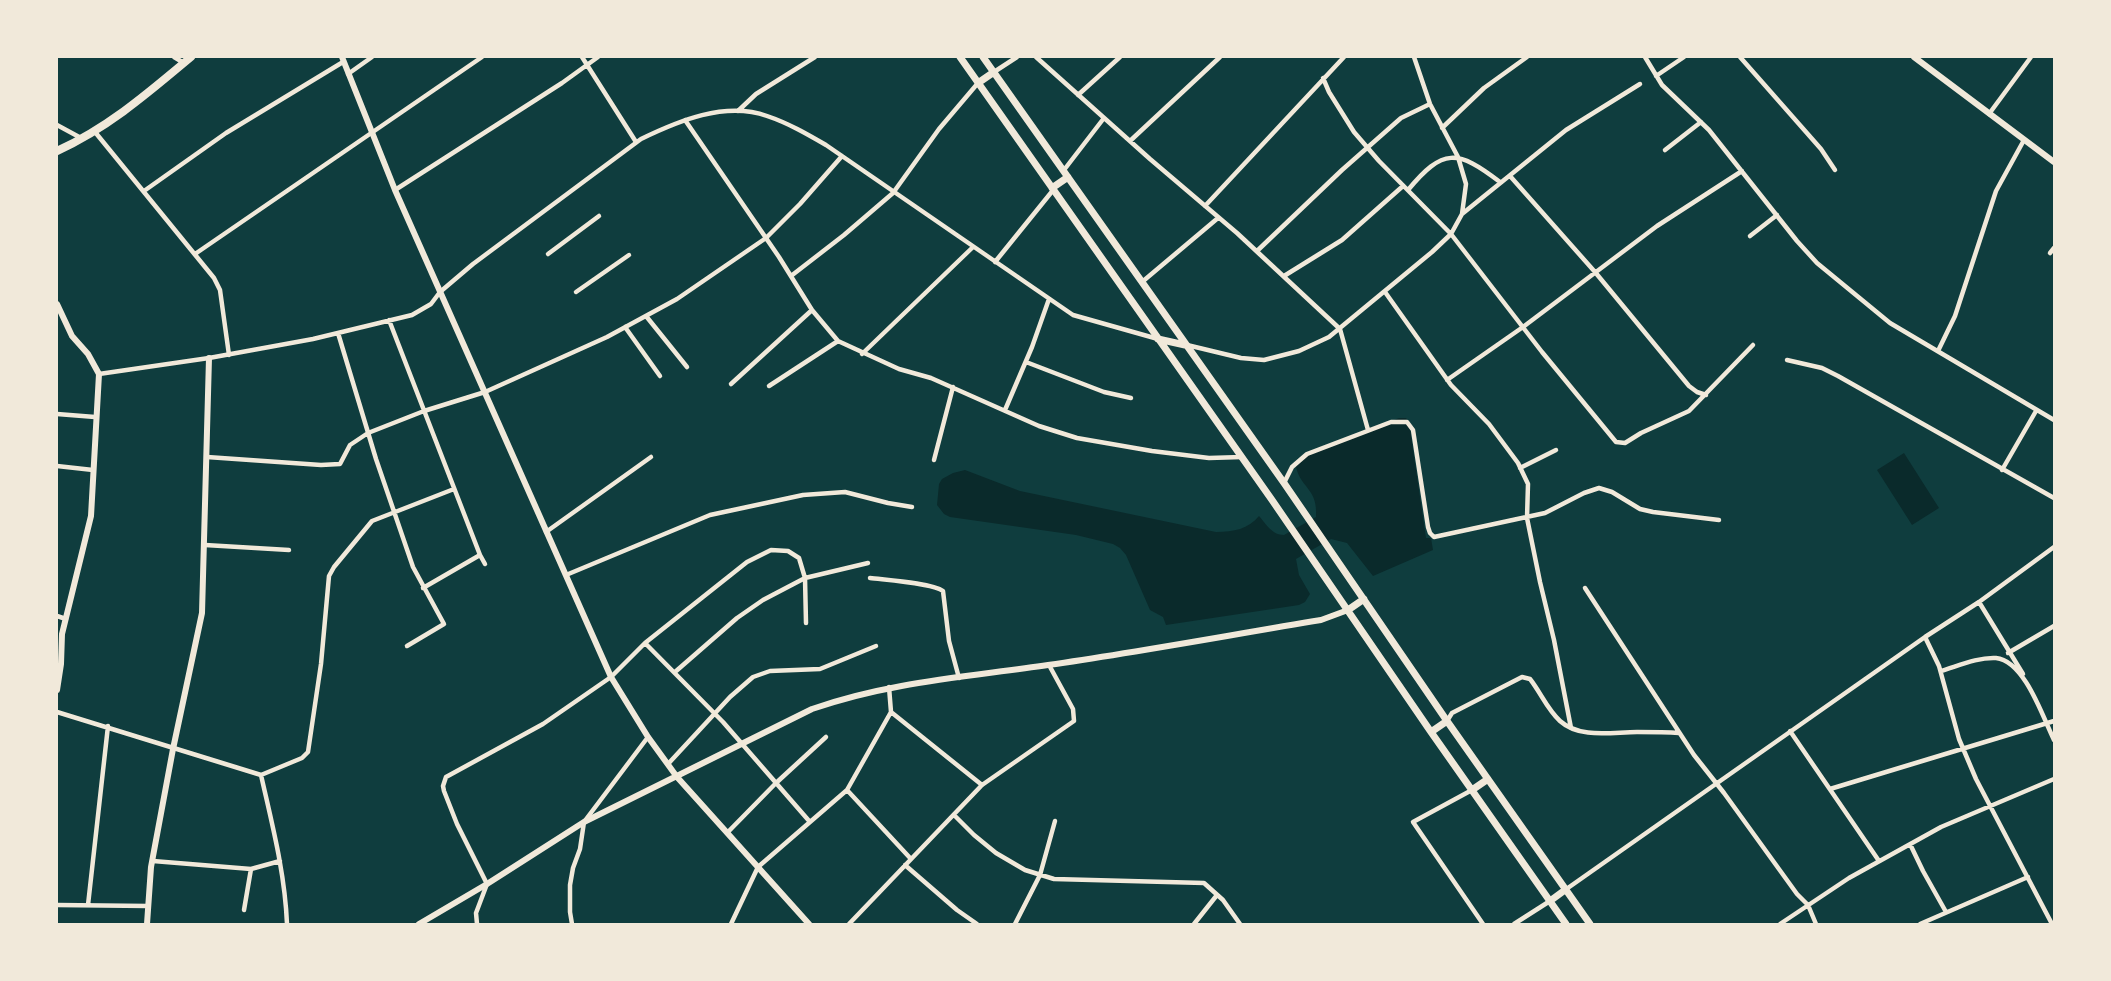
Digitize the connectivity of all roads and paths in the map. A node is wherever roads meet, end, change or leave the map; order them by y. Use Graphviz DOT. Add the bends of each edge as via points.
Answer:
graph roads {
  1 [pos="174,57"];
  2 [pos="372,57"];
  3 [pos="482,57"];
  4 [pos="582,57"];
  5 [pos="598,57"];
  6 [pos="815,57"];
  7 [pos="960,57"];
  8 [pos="983,57"];
  9 [pos="1017,57"];
  10 [pos="1036,57"];
  11 [pos="1120,57"];
  12 [pos="1220,57"];
  13 [pos="1344,57"];
  14 [pos="1414,57"];
  15 [pos="1527,57"];
  16 [pos="1645,57"];
  17 [pos="1684,57"];
  18 [pos="1740,57"];
  19 [pos="1914,57"];
  20 [pos="2031,57"];
  21 [pos="343,59"];
  22 [pos="188,60"];
  23 [pos="588,64"];
  24 [pos="994,72"];
  25 [pos="348,74"];
  26 [pos="1656,76"];
  27 [pos="1323,78"];
  28 [pos="978,83"];
  29 [pos="1641,84"];
  30 [pos="1078,95"];
  31 [pos="1430,104"];
  32 [pos="738,111"];
  33 [pos="1989,114"];
  34 [pos="1104,118"];
  35 [pos="685,120"];
  36 [pos="1701,122"];
  37 [pos="57,125"];
  38 [pos="1442,128"];
  39 [pos="95,132"];
  40 [pos="372,132"];
  41 [pos="83,139"];
  42 [pos="2024,140"];
  43 [pos="1130,141"];
  44 [pos="636,142"];
  45 [pos="1368,148"];
  46 [pos="1665,150"];
  47 [pos="57,151"];
  48 [pos="842,156"];
  49 [pos="1458,157"];
  50 [pos="2054,162"];
  51 [pos="1835,170"];
  52 [pos="1742,171"];
  53 [pos="1066,173"];
  54 [pos="1510,176"];
  55 [pos="1500,182"];
  56 [pos="1053,188"];
  57 [pos="1406,188"];
  58 [pos="395,190"];
  59 [pos="144,191"];
  60 [pos="893,193"];
  61 [pos="1205,206"];
  62 [pos="1462,214"];
  63 [pos="599,216"];
  64 [pos="1777,216"];
  65 [pos="1218,218"];
  66 [pos="1451,234"];
  67 [pos="1750,236"];
  68 [pos="766,238"];
  69 [pos="973,247"];
  70 [pos="1257,251"];
  71 [pos="195,254"];
  72 [pos="548,254"];
  73 [pos="629,255"];
  74 [pos="995,262"];
  75 [pos="1595,272"];
  76 [pos="791,276"];
  77 [pos="1284,276"];
  78 [pos="1142,282"];
  79 [pos="440,292"];
  80 [pos="576,292"];
  81 [pos="1385,292"];
  82 [pos="1049,299"];
  83 [pos="57,304"];
  84 [pos="812,310"];
  85 [pos="646,316"];
  86 [pos="389,320"];
  87 [pos="625,327"];
  88 [pos="1522,327"];
  89 [pos="1340,328"];
  90 [pos="338,333"];
  91 [pos="1158,339"];
  92 [pos="838,341"];
  93 [pos="1185,345"];
  94 [pos="1753,345"];
  95 [pos="1938,351"];
  96 [pos="862,354"];
  97 [pos="229,355"];
  98 [pos="209,358"];
  99 [pos="1787,360"];
  100 [pos="1026,362"];
  101 [pos="687,367"];
  102 [pos="99,374"];
  103 [pos="660,376"];
  104 [pos="1447,380"];
  105 [pos="731,384"];
  106 [pos="769,386"];
  107 [pos="953,387"];
  108 [pos="485,392"];
  109 [pos="1706,395"];
  110 [pos="1131,398"];
  111 [pos="1005,410"];
  112 [pos="424,411"];
  113 [pos="2036,411"];
  114 [pos="57,414"];
  115 [pos="95,417"];
  116 [pos="2054,420"];
  117 [pos="1368,430"];
  118 [pos="368,433"];
  119 [pos="1556,450"];
  120 [pos="207,457"];
  121 [pos="651,457"];
  122 [pos="1242,457"];
  123 [pos="934,460"];
  124 [pos="57,466"];
  125 [pos="1520,468"];
  126 [pos="93,470"];
  127 [pos="2002,470"];
  128 [pos="1284,483"];
  129 [pos="454,489"];
  130 [pos="2054,498"];
  131 [pos="912,507"];
  132 [pos="393,511"];
  133 [pos="1527,518"];
  134 [pos="1719,520"];
  135 [pos="546,532"];
  136 [pos="205,545"];
  137 [pos="2054,547"];
  138 [pos="289,550"];
  139 [pos="480,555"];
  140 [pos="868,563"];
  141 [pos="485,564"];
  142 [pos="566,575"];
  143 [pos="805,578"];
  144 [pos="870,578"];
  145 [pos="423,588"];
  146 [pos="1585,588"];
  147 [pos="1364,599"];
  148 [pos="1979,602"];
  149 [pos="1348,610"];
  150 [pos="57,616"];
  151 [pos="66,619"];
  152 [pos="806,623"];
  153 [pos="2054,626"];
  154 [pos="59,636"];
  155 [pos="1925,637"];
  156 [pos="645,642"];
  157 [pos="407,646"];
  158 [pos="876,646"];
  159 [pos="2008,653"];
  160 [pos="1049,665"];
  161 [pos="1941,671"];
  162 [pos="675,672"];
  163 [pos="611,676"];
  164 [pos="958,678"];
  165 [pos="2028,684"];
  166 [pos="889,687"];
  167 [pos="57,690"];
  168 [pos="57,712"];
  169 [pos="891,712"];
  170 [pos="714,713"];
  171 [pos="1447,721"];
  172 [pos="2054,721"];
  173 [pos="2045,723"];
  174 [pos="108,726"];
  175 [pos="1570,728"];
  176 [pos="1790,731"];
  177 [pos="1431,732"];
  178 [pos="1679,733"];
  179 [pos="648,737"];
  180 [pos="826,737"];
  181 [pos="2054,740"];
  182 [pos="741,744"];
  183 [pos="1963,748"];
  184 [pos="173,749"];
  185 [pos="668,764"];
  186 [pos="261,775"];
  187 [pos="677,777"];
  188 [pos="1488,779"];
  189 [pos="2054,779"];
  190 [pos="776,783"];
  191 [pos="1716,784"];
  192 [pos="982,785"];
  193 [pos="1830,789"];
  194 [pos="847,790"];
  195 [pos="1472,790"];
  196 [pos="1990,805"];
  197 [pos="954,815"];
  198 [pos="1055,821"];
  199 [pos="584,822"];
  200 [pos="810,822"];
  201 [pos="727,833"];
  202 [pos="1910,844"];
  203 [pos="911,859"];
  204 [pos="153,861"];
  205 [pos="280,861"];
  206 [pos="1880,861"];
  207 [pos="905,865"];
  208 [pos="758,867"];
  209 [pos="251,869"];
  210 [pos="1040,875"];
  211 [pos="2028,878"];
  212 [pos="487,884"];
  213 [pos="1565,890"];
  214 [pos="1217,895"];
  215 [pos="1550,901"];
  216 [pos="57,905"];
  217 [pos="88,905"];
  218 [pos="1808,905"];
  219 [pos="148,906"];
  220 [pos="244,909"];
  221 [pos="1946,912"];
  222 [pos="147,924"];
  223 [pos="287,924"];
  224 [pos="419,924"];
  225 [pos="477,924"];
  226 [pos="572,924"];
  227 [pos="731,924"];
  228 [pos="809,924"];
  229 [pos="849,924"];
  230 [pos="977,924"];
  231 [pos="1015,924"];
  232 [pos="1194,924"];
  233 [pos="1240,924"];
  234 [pos="1483,924"];
  235 [pos="1514,924"];
  236 [pos="1566,924"];
  237 [pos="1590,924"];
  238 [pos="1780,924"];
  239 [pos="1816,924"];
  240 [pos="1920,924"];
  241 [pos="2052,924"];
  1 -- 22 [label="street"];
  2 -- 25 [label="street"];
  3 -- 40 [label="street"];
  4 -- 23 [label="street"];
  5 -- 23 [label="street"];
  6 -- 32 [label="street" via="756,94"];
  7 -- 28 [label="main road"];
  8 -- 24 [label="main road"];
  9 -- 24 [label="street"];
  10 -- 30 [label="street"];
  11 -- 30 [label="street"];
  12 -- 43 [label="street"];
  13 -- 27 [label="street"];
  14 -- 31 [label="street"];
  15 -- 38 [label="street" via="1484,88"];
  16 -- 26 [label="street"];
  17 -- 26 [label="street"];
  18 -- 51 [label="street"];
  19 -- 33 [label="street"];
  20 -- 33 [label="street"];
  21 -- 25 [label="street"];
  21 -- 59 [label="street" via="226,133"];
  22 -- 39 [label="main road"];
  23 -- 44 [label="street"];
  23 -- 58 [label="street"];
  24 -- 28 [label="main road"];
  24 -- 53 [label="main road"];
  25 -- 40 [label="street"];
  26 -- 36 [label="street"];
  27 -- 45 [label="street" via="1344,117"];
  27 -- 61 [label="street"];
  28 -- 56 [label="main road"];
  28 -- 60 [label="street"];
  29 -- 54 [label="street" via="1566,130"];
  30 -- 34 [label="street"];
  31 -- 38 [label="street"];
  31 -- 45 [label="street" via="1401,118"];
  32 -- 35 [label="street"];
  32 -- 48 [label="street" via="765,115 798,129"];
  33 -- 42 [label="street"];
  34 -- 43 [label="street"];
  34 -- 53 [label="street"];
  35 -- 44 [label="street"];
  35 -- 68 [label="street"];
  36 -- 46 [label="street"];
  36 -- 52 [label="street"];
  37 -- 41 [label="street"];
  38 -- 49 [label="street"];
  39 -- 41 [label="main road"];
  39 -- 59 [label="street"];
  40 -- 58 [label="street"];
  40 -- 71 [label="street"];
  41 -- 47 [label="main road"];
  42 -- 50 [label="street"];
  42 -- 95 [label="street" via="1996,191 1954,316"];
  43 -- 61 [label="street"];
  44 -- 79 [label="street"];
  45 -- 57 [label="street"];
  45 -- 70 [label="street"];
  48 -- 60 [label="street"];
  48 -- 68 [label="street"];
  49 -- 55 [label="street"];
  49 -- 57 [label="street" via="1437,161"];
  49 -- 62 [label="street" via="1466,184"];
  52 -- 64 [label="street"];
  52 -- 75 [label="street"];
  53 -- 56 [label="main road"];
  53 -- 78 [label="main road"];
  54 -- 55 [label="street"];
  54 -- 75 [label="street"];
  55 -- 62 [label="street"];
  56 -- 74 [label="street"];
  56 -- 91 [label="main road"];
  57 -- 66 [label="street"];
  57 -- 77 [label="street" via="1341,240"];
  58 -- 79 [label="street"];
  59 -- 71 [label="street"];
  60 -- 69 [label="street"];
  60 -- 76 [label="street"];
  61 -- 65 [label="street"];
  62 -- 66 [label="street"];
  63 -- 72 [label="street"];
  64 -- 67 [label="street"];
  64 -- 95 [label="street" via="1817,263 1890,323"];
  65 -- 70 [label="street"];
  65 -- 78 [label="street"];
  66 -- 81 [label="street"];
  66 -- 88 [label="street"];
  68 -- 76 [label="street"];
  68 -- 85 [label="street"];
  69 -- 74 [label="street"];
  69 -- 96 [label="street"];
  70 -- 77 [label="street"];
  71 -- 97 [label="street" via="220,290"];
  73 -- 80 [label="street"];
  74 -- 82 [label="street"];
  75 -- 88 [label="street"];
  75 -- 109 [label="street" via="1689,386"];
  76 -- 84 [label="street"];
  77 -- 89 [label="street"];
  78 -- 93 [label="main road"];
  79 -- 86 [label="street" via="423,309"];
  79 -- 108 [label="street"];
  81 -- 89 [label="street"];
  81 -- 104 [label="street"];
  82 -- 91 [label="street" via="1073,315"];
  82 -- 100 [label="street"];
  83 -- 102 [label="street" via="72,336"];
  84 -- 92 [label="street"];
  84 -- 105 [label="street"];
  85 -- 87 [label="street"];
  85 -- 101 [label="street"];
  86 -- 90 [label="street"];
  86 -- 112 [label="street"];
  87 -- 103 [label="street"];
  87 -- 108 [label="street"];
  88 -- 104 [label="street"];
  88 -- 109 [label="street" via="1616,442 1625,443 1689,411"];
  89 -- 93 [label="street" via="1299,351 1264,360"];
  89 -- 117 [label="street"];
  90 -- 97 [label="street"];
  90 -- 118 [label="street"];
  91 -- 93 [label="main road"];
  91 -- 122 [label="main road"];
  92 -- 96 [label="street"];
  92 -- 106 [label="street"];
  93 -- 128 [label="main road"];
  94 -- 109 [label="street"];
  95 -- 113 [label="street"];
  96 -- 107 [label="street"];
  97 -- 98 [label="street"];
  98 -- 102 [label="street"];
  98 -- 120 [label="street"];
  99 -- 127 [label="street" via="1838,376"];
  100 -- 110 [label="street" via="1104,392"];
  100 -- 111 [label="street"];
  102 -- 115 [label="street"];
  104 -- 125 [label="street" via="1489,424"];
  107 -- 111 [label="street"];
  107 -- 123 [label="street"];
  108 -- 112 [label="street"];
  108 -- 135 [label="street"];
  111 -- 122 [label="street" via="1077,438 1209,458"];
  112 -- 118 [label="street"];
  112 -- 129 [label="street"];
  113 -- 116 [label="street"];
  113 -- 127 [label="street"];
  114 -- 115 [label="street"];
  115 -- 126 [label="street"];
  117 -- 128 [label="street" via="1303,457"];
  117 -- 133 [label="street" via="1401,421 1413,430 1428,526 1434,537"];
  118 -- 120 [label="street" via="350,445 340,464"];
  118 -- 132 [label="street"];
  119 -- 125 [label="street"];
  120 -- 136 [label="street"];
  121 -- 135 [label="street"];
  122 -- 149 [label="main road"];
  124 -- 126 [label="street"];
  125 -- 133 [label="street" via="1528,484"];
  126 -- 151 [label="street" via="91,516"];
  127 -- 130 [label="street"];
  128 -- 147 [label="main road"];
  129 -- 132 [label="street"];
  129 -- 139 [label="street"];
  131 -- 142 [label="street" via="845,492 803,495 710,515"];
  132 -- 145 [label="street"];
  132 -- 186 [label="street" via="372,521 329,576 308,752"];
  133 -- 134 [label="street" via="1599,488 1640,509"];
  133 -- 175 [label="street"];
  135 -- 142 [label="street"];
  136 -- 138 [label="street"];
  136 -- 184 [label="street" via="202,613"];
  137 -- 148 [label="street"];
  139 -- 141 [label="street"];
  139 -- 145 [label="street"];
  140 -- 143 [label="street"];
  142 -- 163 [label="street"];
  143 -- 152 [label="street"];
  143 -- 156 [label="street" via="795,555 771,550 729,574"];
  143 -- 162 [label="street" via="737,618"];
  144 -- 164 [label="street" via="941,590"];
  145 -- 157 [label="street" via="444,624"];
  146 -- 178 [label="street"];
  147 -- 149 [label="main road"];
  147 -- 171 [label="main road"];
  148 -- 155 [label="street"];
  148 -- 159 [label="street"];
  149 -- 160 [label="street" via="1321,620"];
  149 -- 177 [label="main road"];
  150 -- 151 [label="street"];
  151 -- 154 [label="street"];
  153 -- 159 [label="street"];
  154 -- 167 [label="street" via="61,664"];
  155 -- 161 [label="street"];
  155 -- 176 [label="street"];
  156 -- 162 [label="street"];
  156 -- 163 [label="street"];
  158 -- 170 [label="street" via="820,669 762,673 742,685"];
  159 -- 165 [label="street"];
  160 -- 164 [label="street"];
  160 -- 192 [label="street" via="1073,709 1074,721"];
  161 -- 165 [label="street" via="1999,658"];
  161 -- 183 [label="street"];
  162 -- 170 [label="street"];
  163 -- 179 [label="street"];
  163 -- 212 [label="street" via="543,724 443,781 457,824"];
  164 -- 166 [label="street"];
  165 -- 173 [label="street"];
  166 -- 169 [label="street"];
  166 -- 182 [label="street" via="812,709"];
  168 -- 174 [label="street"];
  169 -- 192 [label="street"];
  169 -- 194 [label="street"];
  170 -- 182 [label="street"];
  170 -- 185 [label="street"];
  171 -- 175 [label="street" via="1452,713 1522,677 1530,679 1552,713"];
  171 -- 177 [label="main road"];
  171 -- 188 [label="main road"];
  172 -- 173 [label="street"];
  173 -- 181 [label="street"];
  173 -- 183 [label="street"];
  174 -- 184 [label="street"];
  174 -- 217 [label="street"];
  175 -- 178 [label="street" via="1604,733"];
  176 -- 191 [label="street"];
  176 -- 193 [label="street"];
  177 -- 195 [label="main road"];
  178 -- 191 [label="street"];
  179 -- 185 [label="street"];
  179 -- 199 [label="street"];
  180 -- 190 [label="street"];
  182 -- 187 [label="street"];
  182 -- 190 [label="street"];
  183 -- 193 [label="street"];
  183 -- 196 [label="street"];
  184 -- 186 [label="street"];
  184 -- 204 [label="street"];
  185 -- 187 [label="street"];
  186 -- 205 [label="street"];
  187 -- 199 [label="street"];
  187 -- 201 [label="street"];
  188 -- 195 [label="main road"];
  188 -- 213 [label="main road"];
  189 -- 196 [label="street"];
  190 -- 200 [label="street"];
  190 -- 201 [label="street"];
  191 -- 213 [label="street"];
  191 -- 218 [label="street"];
  192 -- 197 [label="street"];
  193 -- 206 [label="street"];
  194 -- 200 [label="street"];
  194 -- 203 [label="street"];
  195 -- 215 [label="main road"];
  195 -- 234 [label="street" via="1413,822"];
  196 -- 202 [label="street"];
  196 -- 211 [label="street"];
  197 -- 203 [label="street"];
  197 -- 210 [label="street" via="996,853"];
  198 -- 210 [label="street"];
  199 -- 212 [label="street"];
  199 -- 226 [label="street" via="570,885"];
  200 -- 208 [label="street"];
  201 -- 208 [label="street"];
  202 -- 206 [label="street"];
  202 -- 221 [label="street"];
  203 -- 207 [label="street"];
  204 -- 209 [label="street"];
  204 -- 219 [label="street"];
  205 -- 209 [label="street"];
  205 -- 223 [label="street"];
  206 -- 218 [label="street"];
  207 -- 229 [label="street"];
  207 -- 230 [label="street"];
  208 -- 227 [label="street"];
  208 -- 228 [label="street"];
  209 -- 220 [label="street"];
  210 -- 214 [label="street" via="1054,879 1204,883"];
  210 -- 231 [label="street"];
  211 -- 221 [label="street"];
  211 -- 241 [label="street"];
  212 -- 224 [label="street"];
  212 -- 225 [label="street" via="476,913"];
  213 -- 215 [label="main road"];
  213 -- 237 [label="main road"];
  214 -- 232 [label="street"];
  214 -- 233 [label="street"];
  215 -- 235 [label="street"];
  215 -- 236 [label="main road"];
  216 -- 217 [label="street"];
  217 -- 219 [label="street"];
  218 -- 238 [label="street"];
  218 -- 239 [label="street"];
  219 -- 222 [label="street"];
  221 -- 240 [label="street"];
}
